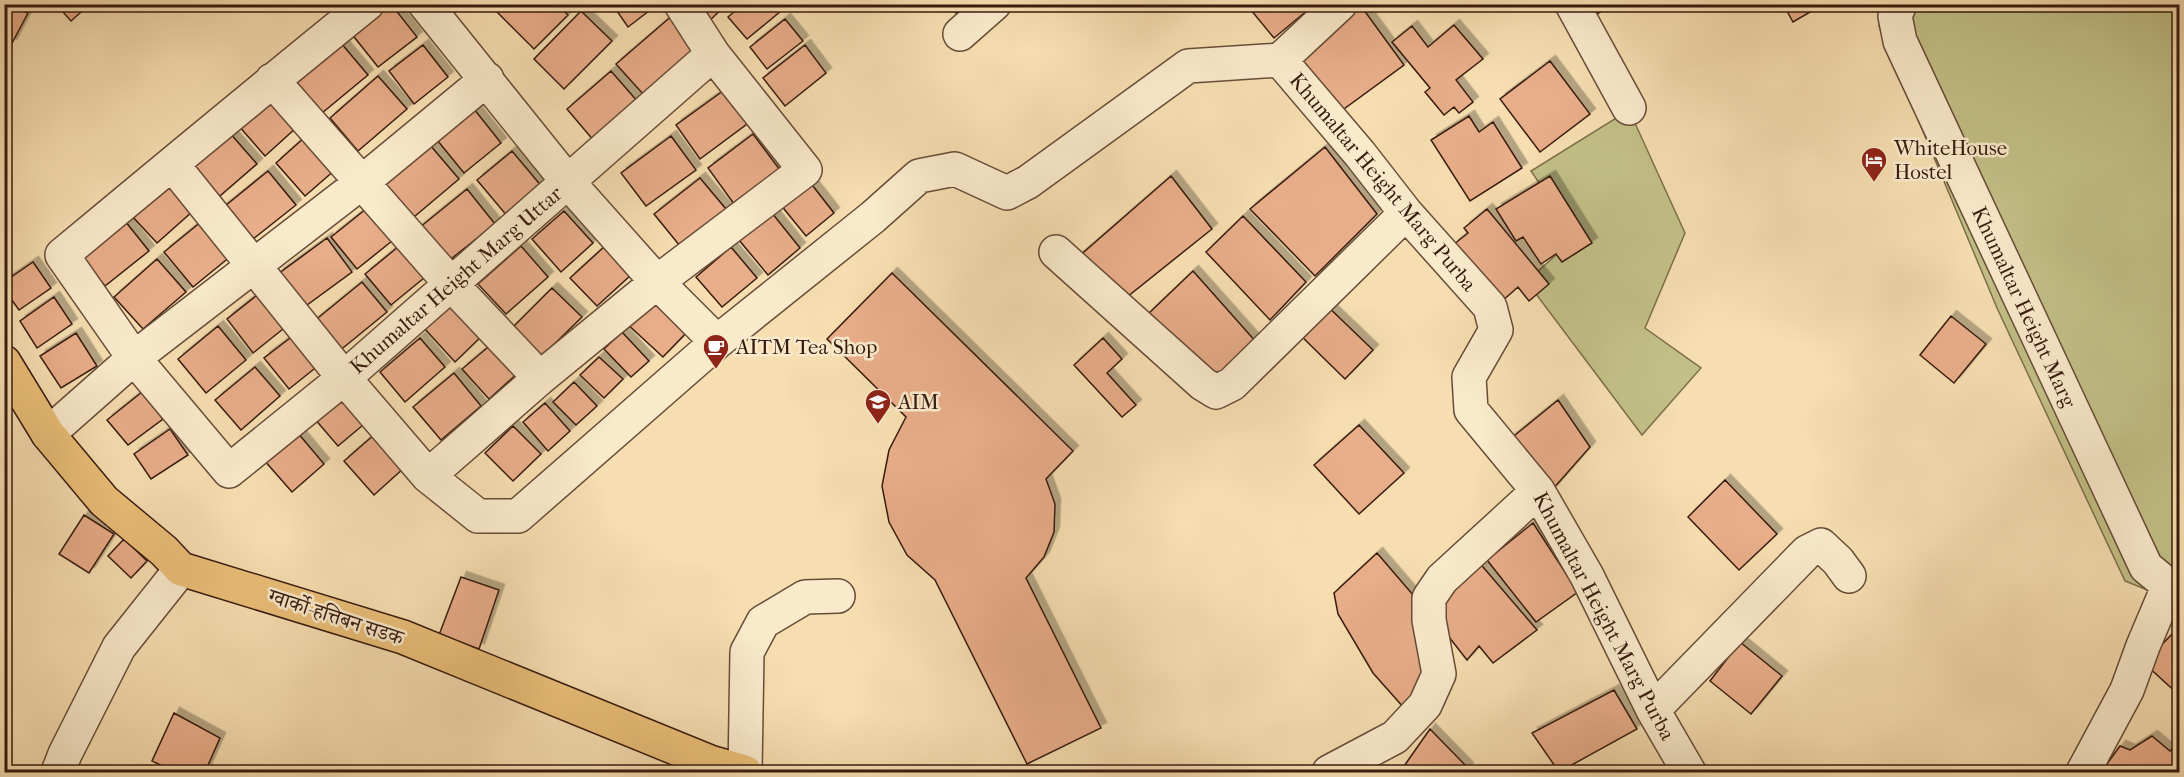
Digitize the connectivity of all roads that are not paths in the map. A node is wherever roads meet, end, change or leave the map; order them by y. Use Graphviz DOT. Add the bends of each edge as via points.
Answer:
graph roads {
  1 [pos="367,4"];
  2 [pos="425,4"];
  3 [pos="681,4"];
  4 [pos="994,4"];
  5 [pos="1340,4"];
  6 [pos="1572,4"];
  7 [pos="1900,4"];
  8 [pos="960,34"];
  9 [pos="713,54"];
  10 [pos="1280,60"];
  11 [pos="487,79"];
  12 [pos="272,80"];
  13 [pos="1629,108"];
  14 [pos="171,164"];
  15 [pos="568,182"];
  16 [pos="361,183"];
  17 [pos="1406,213"];
  18 [pos="1056,252"];
  19 [pos="253,267"];
  20 [pos="657,282"];
  21 [pos="452,285"];
  22 [pos="717,342"];
  23 [pos="134,358"];
  24 [pos="4,362"];
  25 [pos="344,378"];
  26 [pos="540,378"];
  27 [pos="48,434"];
  28 [pos="428,476"];
  29 [pos="1538,491"];
  30 [pos="181,569"];
  31 [pos="1849,576"];
  32 [pos="2174,591"];
  33 [pos="838,596"];
  34 [pos="1653,710"];
  35 [pos="57,772"];
  36 [pos="745,772"];
  37 [pos="1329,772"];
  38 [pos="1689,772"];
  39 [pos="2083,772"];
  1 -- 12 [label="street, Khumaltar Height Marg Uttar"];
  2 -- 11 [label="street, Khumaltar Height Marg Uttar"];
  3 -- 9 [label="street"];
  4 -- 8 [label="street"];
  5 -- 10 [label="street"];
  6 -- 13 [label="street"];
  7 -- 32 [label="street, Khumaltar Height Marg" via="1895,16 1900,41 2146,567"];
  9 -- 15 [label="street, Khumaltar Height Marg Uttar"];
  9 -- 20 [label="street" via="805,170"];
  10 -- 17 [label="street, Khumaltar Height Marg Purba"];
  10 -- 22 [label="street" via="1188,66 1028,182 1006,193 955,169 919,176"];
  11 -- 15 [label="street, Khumaltar Height Marg Uttar"];
  11 -- 16 [label="street"];
  12 -- 14 [label="street, Khumaltar Height Marg Uttar"];
  12 -- 16 [label="street"];
  14 -- 19 [label="street, Khumaltar Height Marg Uttar"];
  14 -- 23 [label="street, Khumaltar Height Marg Uttar" via="62,255"];
  15 -- 20 [label="street, Khumaltar Height Marg Uttar"];
  15 -- 21 [label="street, Khumaltar Height Marg Uttar"];
  16 -- 19 [label="street"];
  16 -- 21 [label="street"];
  17 -- 18 [label="street" via="1232,384 1216,392"];
  17 -- 29 [label="street, Khumaltar Height Marg Purba" via="1490,307 1496,330 1470,376 1471,410"];
  19 -- 23 [label="street"];
  19 -- 25 [label="street, Khumaltar Height Marg Uttar"];
  20 -- 22 [label="street, Khumaltar Height Marg Uttar"];
  20 -- 26 [label="street"];
  21 -- 25 [label="street, Khumaltar Height Marg Uttar"];
  21 -- 26 [label="street"];
  22 -- 28 [label="street, Khumaltar Height Marg Uttar" via="518,516 478,516"];
  23 -- 25 [label="street, Khumaltar Height Marg Uttar" via="229,471"];
  23 -- 27 [label="street"];
  24 -- 27 [label="main road, ग्वार्को-हत्तिबन सडक"];
  25 -- 28 [label="street, Khumaltar Height Marg Uttar"];
  26 -- 28 [label="street"];
  27 -- 30 [label="main road, ग्वार्को-हत्तिबन सडक" via="104,501"];
  29 -- 34 [label="street, Khumaltar Height Marg Purba" via="1587,576"];
  29 -- 37 [label="street" via="1442,579 1429,598 1439,674 1425,705 1395,736"];
  30 -- 35 [label="street" via="119,647"];
  30 -- 36 [label="main road, ग्वार्को-हत्तिबन सडक" via="403,638 710,762"];
  31 -- 34 [label="street" via="1821,545 1807,552"];
  32 -- 39 [label="street"];
  33 -- 36 [label="street" via="805,597 763,622 747,652"];
  34 -- 38 [label="street, Khumaltar Height Marg Purba"];
}
